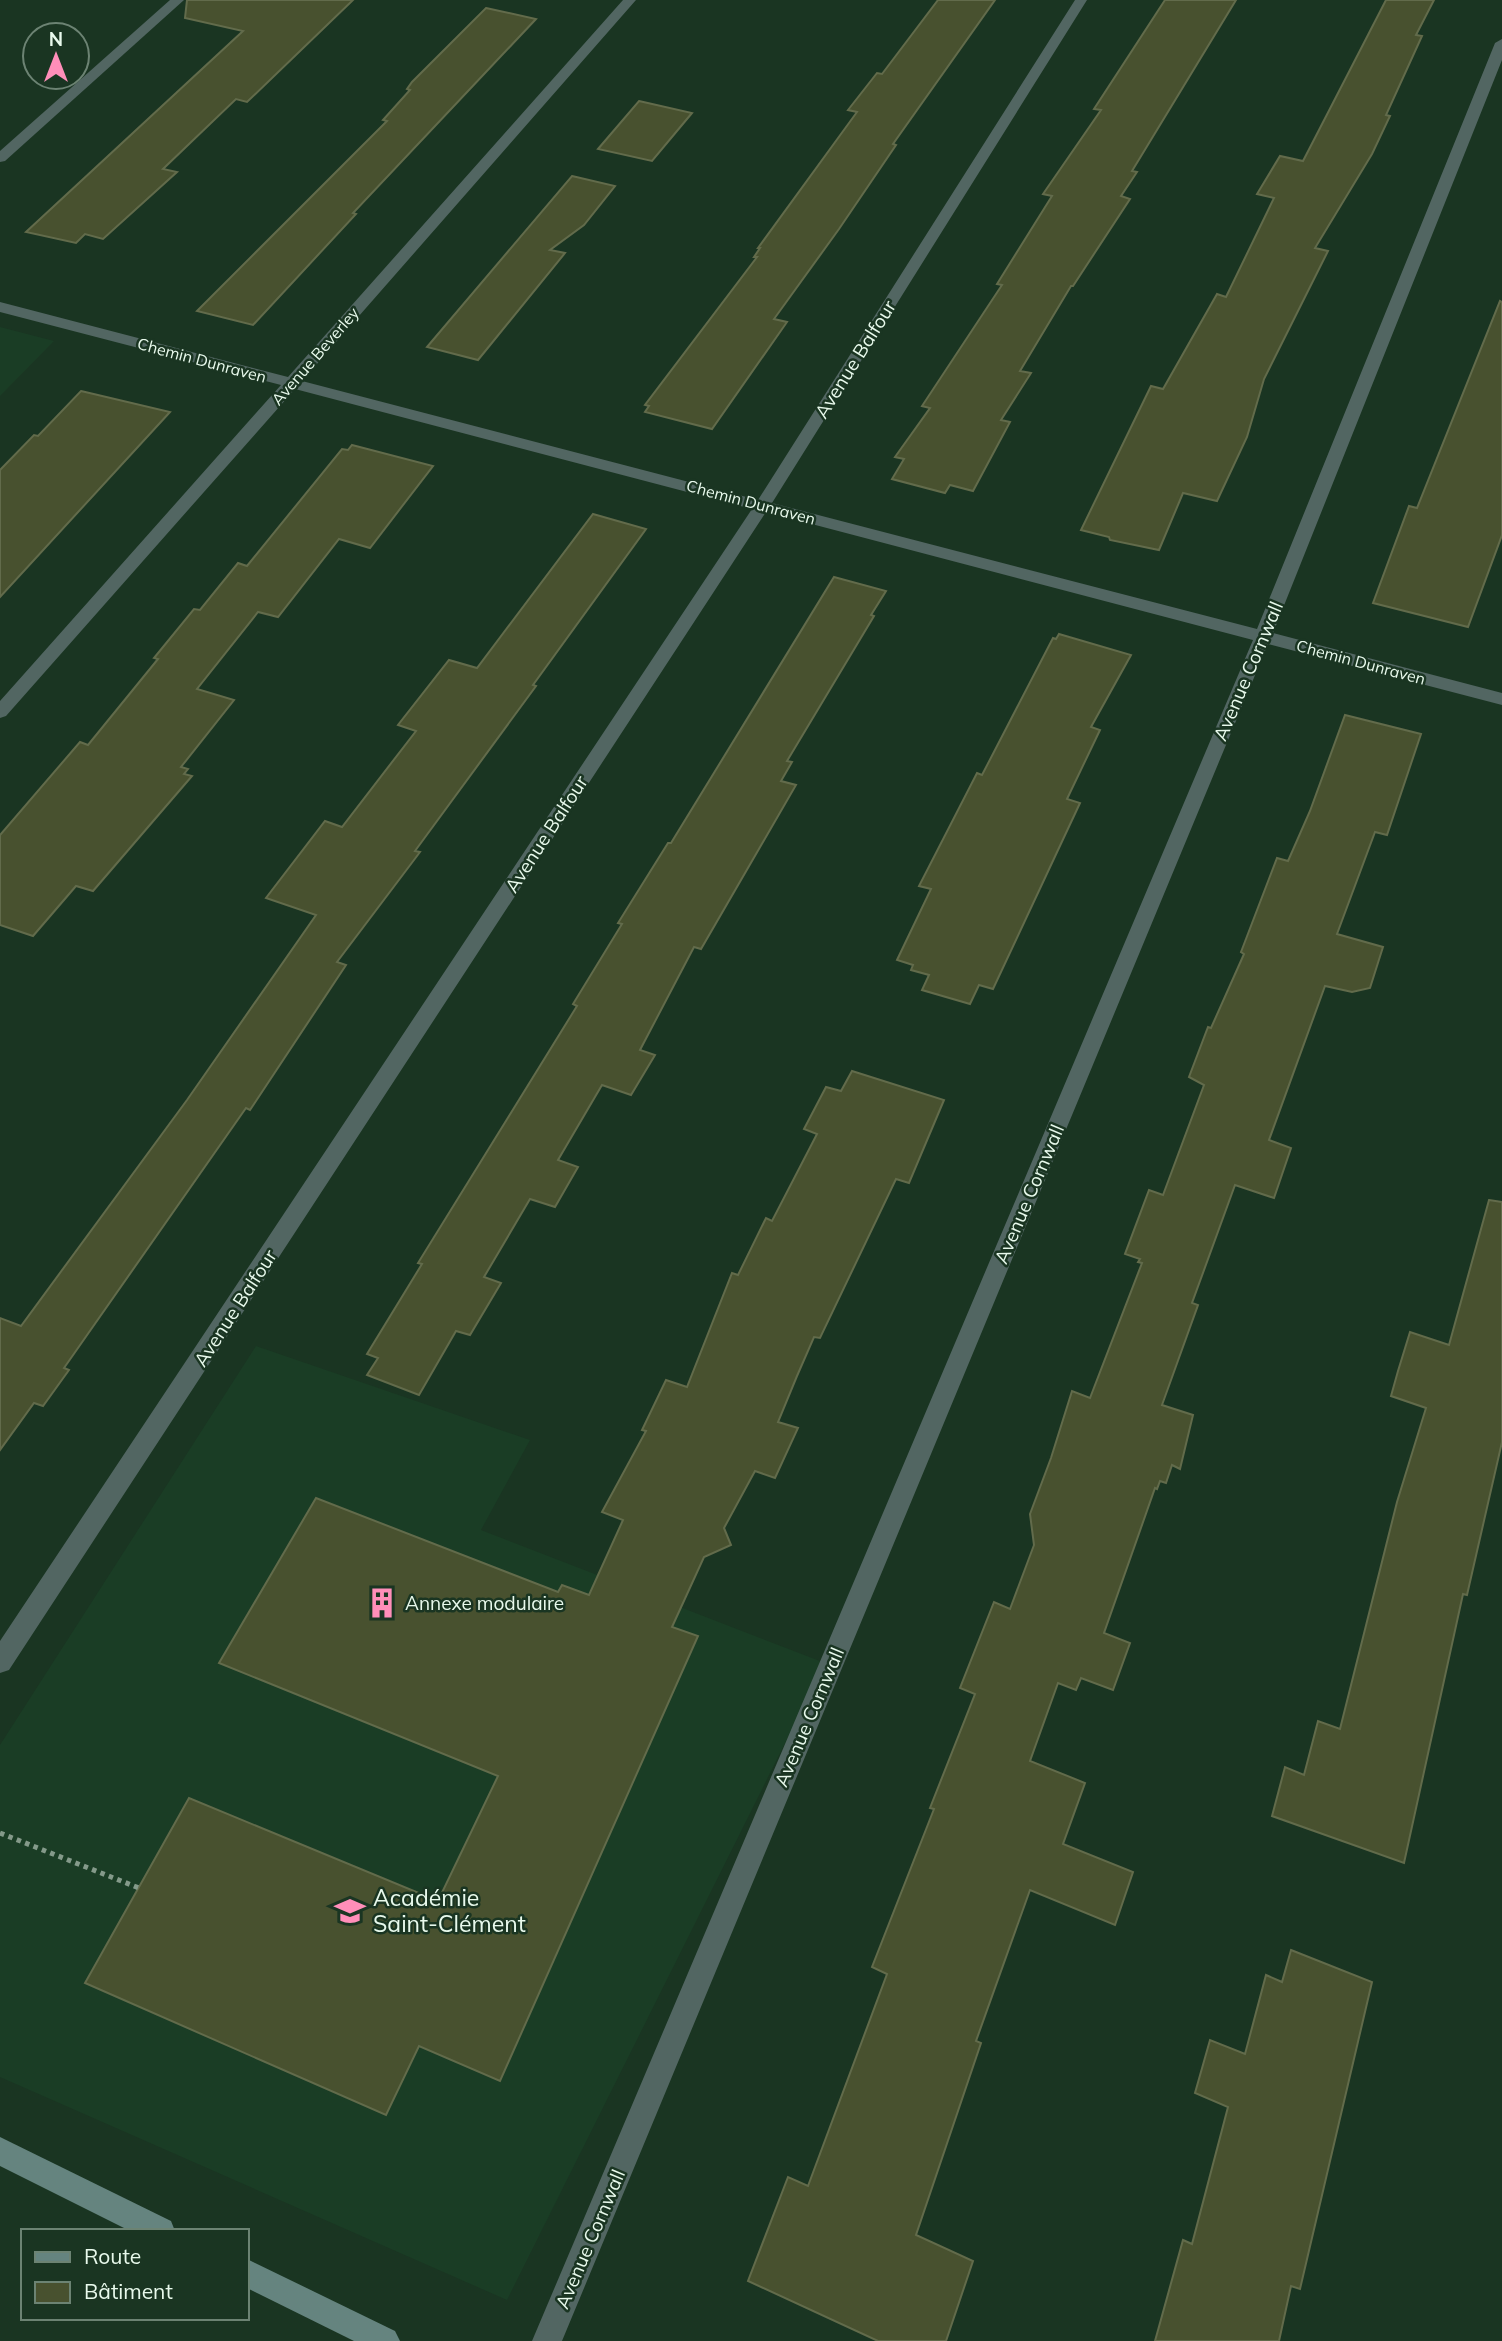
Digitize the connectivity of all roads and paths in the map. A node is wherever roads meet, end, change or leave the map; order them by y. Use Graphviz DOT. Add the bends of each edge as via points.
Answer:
graph roads {
  1 [pos="178,0"];
  2 [pos="630,0"];
  3 [pos="1081,0"];
  4 [pos="1502,43"];
  5 [pos="0,158"];
  6 [pos="0,307"];
  7 [pos="292,383"];
  8 [pos="763,505"];
  9 [pos="1263,636"];
  10 [pos="1502,699"];
  11 [pos="0,712"];
  12 [pos="0,1662"];
  13 [pos="0,1833"];
  14 [pos="139,1888"];
  15 [pos="0,2151"];
  16 [pos="157,2229"];
  17 [pos="248,2273"];
  18 [pos="384,2341"];
  19 [pos="547,2341"];
  1 -- 5 [label="street"];
  2 -- 7 [label="street, Avenue Beverley"];
  3 -- 8 [label="street, Avenue Balfour"];
  4 -- 9 [label="street, Avenue Cornwall"];
  6 -- 7 [label="street, Chemin Dunraven"];
  7 -- 8 [label="street, Chemin Dunraven"];
  7 -- 11 [label="street, Avenue Beverley"];
  8 -- 9 [label="street, Chemin Dunraven"];
  8 -- 12 [label="street, Avenue Balfour"];
  9 -- 10 [label="street, Chemin Dunraven"];
  9 -- 19 [label="street, Avenue Cornwall"];
  13 -- 14 [label="path"];
  15 -- 16 [label="street"];
  17 -- 18 [label="street"];
}
